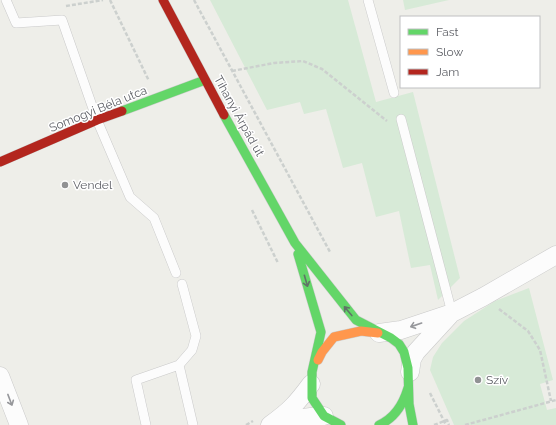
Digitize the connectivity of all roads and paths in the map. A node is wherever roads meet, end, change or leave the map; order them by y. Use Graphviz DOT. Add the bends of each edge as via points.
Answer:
graph roads {
  1 [pos="6,0"];
  2 [pos="110,0"];
  3 [pos="163,0"];
  4 [pos="194,0"];
  5 [pos="368,0"];
  6 [pos="232,71"];
  7 [pos="205,80"];
  8 [pos="394,93"];
  9 [pos="158,98"];
  10 [pos="401,119"];
  11 [pos="97,120"];
  12 [pos="406,137"];
  13 [pos="0,162"];
  14 [pos="295,243"];
  15 [pos="556,255"];
  16 [pos="333,257"];
  17 [pos="176,273"];
  18 [pos="182,284"];
  19 [pos="495,306"];
  20 [pos="452,313"];
  21 [pos="379,333"];
  22 [pos="179,364"];
  23 [pos="0,376"];
  24 [pos="311,378"];
  25 [pos="409,378"];
  26 [pos="429,389"];
  27 [pos="556,400"];
  28 [pos="551,401"];
  29 [pos="324,416"];
  30 [pos="444,420"];
  31 [pos="19,425"];
  32 [pos="146,425"];
  33 [pos="192,425"];
  34 [pos="270,425"];
  35 [pos="280,425"];
  36 [pos="341,425"];
  37 [pos="379,425"];
  38 [pos="413,425"];
  39 [pos="434,425"];
  40 [pos="448,425"];
  41 [pos="465,425"];
  1 -- 11 [label="lane" via="16,23 62,20"];
  2 -- 9 [label="path"];
  3 -- 7 [label="street, Tihanyi Árpád út"];
  4 -- 6 [label="path"];
  5 -- 8 [label="lane"];
  6 -- 12 [label="path" via="274,63 303,61 322,69"];
  6 -- 16 [label="path"];
  7 -- 9 [label="street, Somogyi Béla utca"];
  7 -- 14 [label="street, Tihanyi Árpád út"];
  9 -- 11 [label="street, Somogyi Béla utca"];
  10 -- 12 [label="lane"];
  11 -- 13 [label="street, Somogyi Béla utca"];
  11 -- 17 [label="lane" via="130,197 154,218"];
  12 -- 20 [label="lane"];
  21 -- 14 [label="street, Tihanyi Árpád út, one-way" via="356,320"];
  14 -- 24 [label="street, Tihanyi Árpád út, one-way" via="320,332"];
  15 -- 20 [label="street"];
  18 -- 22 [label="lane" via="196,336 192,350"];
  19 -- 28 [label="path" via="528,331 540,350"];
  20 -- 21 [label="street, one-way" via="401,330"];
  20 -- 25 [label="street" via="416,352 412,359"];
  21 -- 24 [label="street, Tihanyi Árpád út" via="361,331 334,337 322,352"];
  21 -- 25 [label="street, Tihanyi Árpád út" via="391,338 401,347 409,363"];
  22 -- 32 [label="lane" via="136,380"];
  22 -- 33 [label="lane"];
  23 -- 31 [label="street, one-way"];
  24 -- 29 [label="street, Tihanyi Árpád út" via="312,398"];
  24 -- 34 [label="street" via="297,404"];
  25 -- 37 [label="street" via="405,401 393,418"];
  25 -- 38 [label="street, Tihanyi Árpád út" via="409,404"];
  26 -- 30 [label="path"];
  27 -- 28 [label="path"];
  28 -- 41 [label="path"];
  29 -- 35 [label="street" via="288,421"];
  29 -- 36 [label="street, Tihanyi Árpád út"];
  30 -- 39 [label="path"];
  30 -- 40 [label="path"];
}
